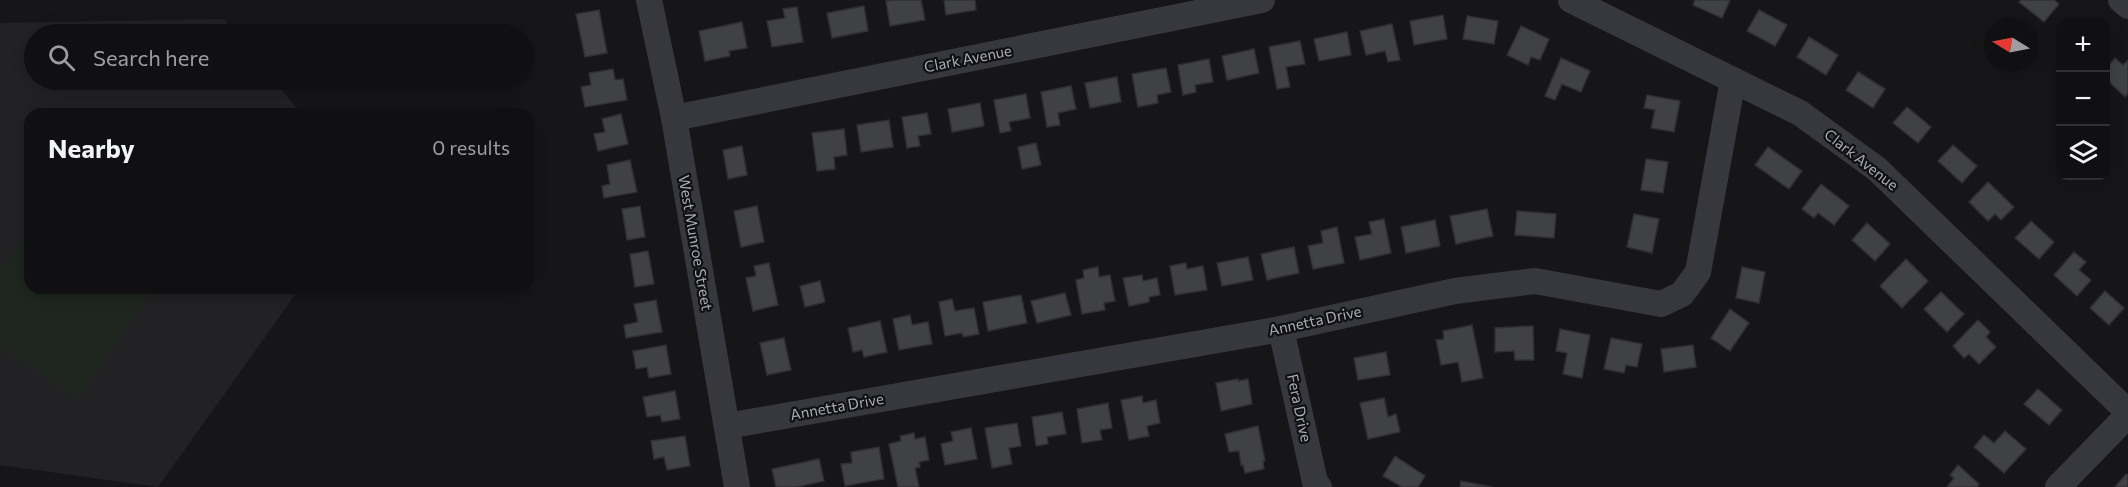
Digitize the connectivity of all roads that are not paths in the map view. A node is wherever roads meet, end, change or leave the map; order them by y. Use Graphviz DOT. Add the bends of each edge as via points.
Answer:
graph roads {
  1 [pos="649,0"];
  2 [pos="1262,0"];
  3 [pos="1571,0"];
  4 [pos="2121,0"];
  5 [pos="2128,6"];
  6 [pos="1733,80"];
  7 [pos="674,118"];
  8 [pos="1281,328"];
  9 [pos="2128,414"];
  10 [pos="727,426"];
  11 [pos="737,487"];
  12 [pos="1319,487"];
  13 [pos="2058,487"];
  1 -- 7 [label="street, West Munroe Street"];
  2 -- 7 [label="street, Clark Avenue"];
  3 -- 6 [label="street, Clark Avenue"];
  4 -- 5 [label="street"];
  6 -- 8 [label="street, Annetta Drive" via="1698,273 1682,294 1661,304 1535,281 1455,291"];
  6 -- 9 [label="street, Clark Avenue" via="1800,113 1877,169"];
  7 -- 10 [label="street, West Munroe Street"];
  8 -- 10 [label="street, Annetta Drive"];
  8 -- 12 [label="street, Fera Drive"];
  9 -- 13 [label="street"];
  10 -- 11 [label="street, West Munroe Street"];
}
